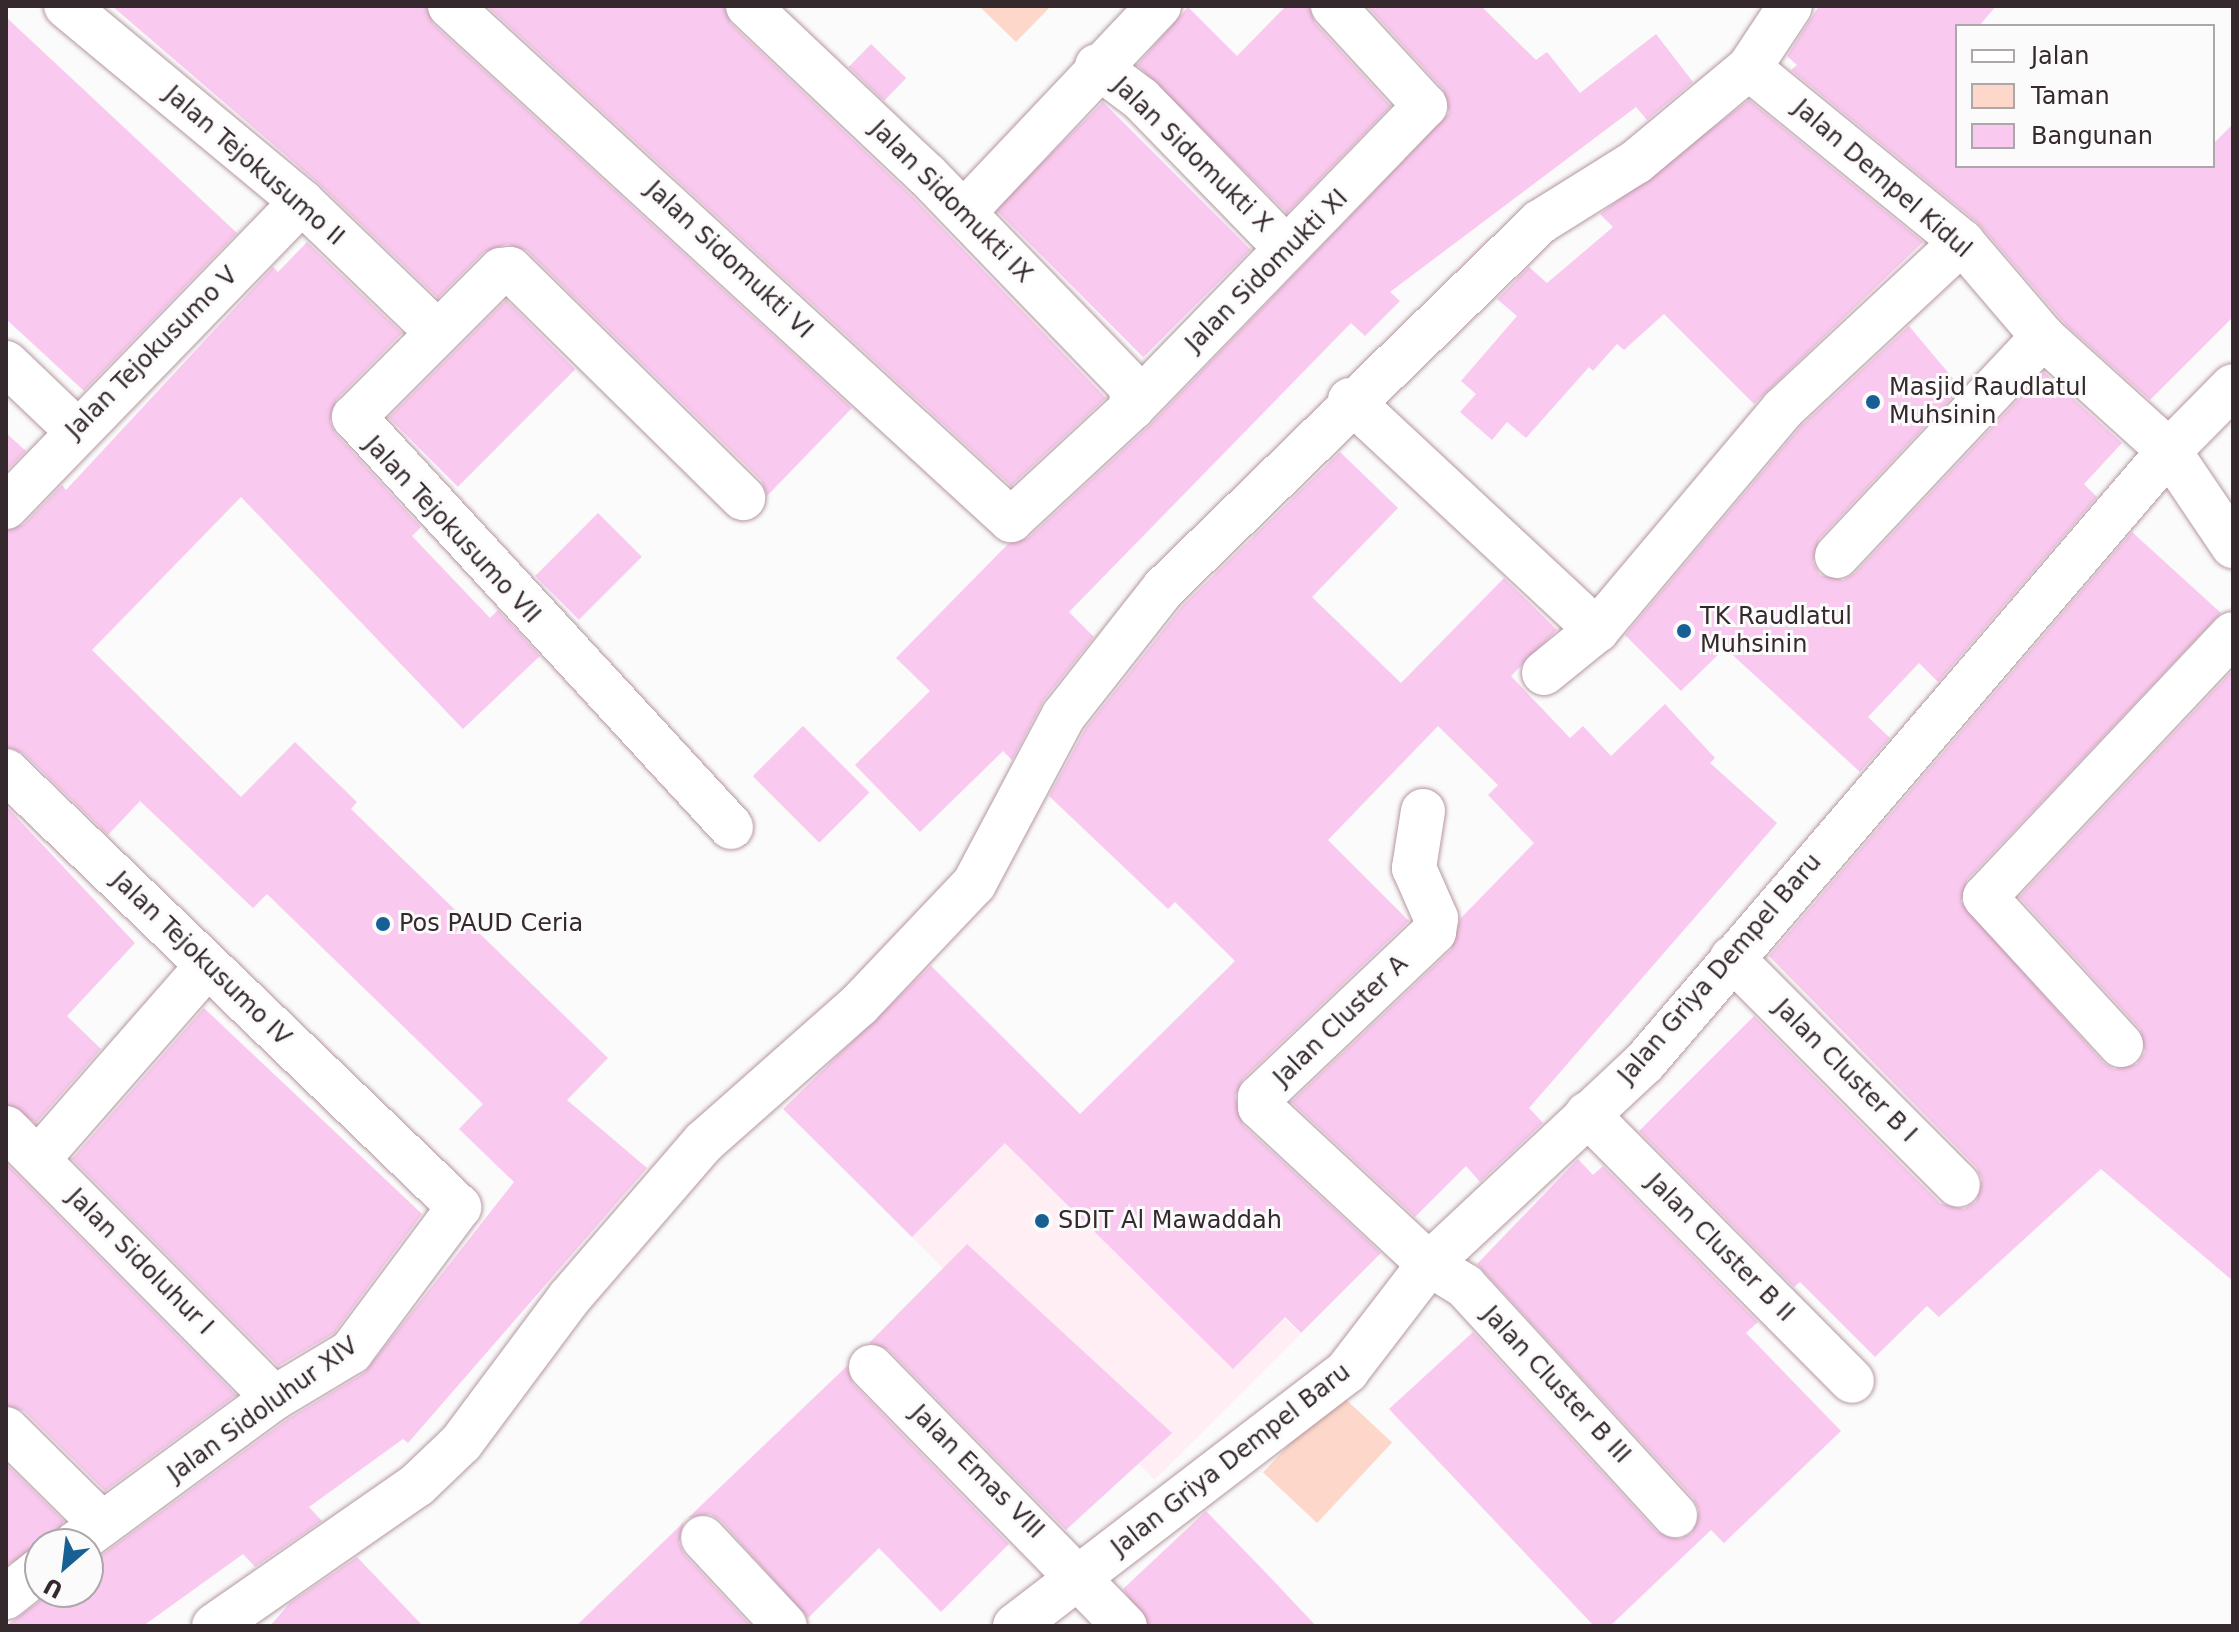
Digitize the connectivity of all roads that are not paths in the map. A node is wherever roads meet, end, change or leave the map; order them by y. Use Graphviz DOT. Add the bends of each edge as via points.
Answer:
graph roads {
  1 [pos="66,6"];
  2 [pos="450,6"];
  3 [pos="1159,6"];
  4 [pos="1333,6"];
  5 [pos="1790,6"];
  6 [pos="773,14"];
  7 [pos="1097,66"];
  8 [pos="1749,68"];
  9 [pos="302,202"];
  10 [pos="964,212"];
  11 [pos="1962,242"];
  12 [pos="1285,247"];
  13 [pos="437,332"];
  14 [pos="2043,337"];
  15 [pos="6,363"];
  16 [pos="2233,386"];
  17 [pos="1350,400"];
  18 [pos="1132,408"];
  19 [pos="75,429"];
  20 [pos="2169,451"];
  21 [pos="743,498"];
  22 [pos="6,507"];
  23 [pos="1004,518"];
  24 [pos="2233,546"];
  25 [pos="1837,556"];
  26 [pos="1597,630"];
  27 [pos="2233,634"];
  28 [pos="1544,673"];
  29 [pos="6,771"];
  30 [pos="1423,811"];
  31 [pos="731,827"];
  32 [pos="1732,958"];
  33 [pos="206,967"];
  34 [pos="2121,1045"];
  35 [pos="1587,1114"];
  36 [pos="6,1128"];
  37 [pos="398,1143"];
  38 [pos="38,1159"];
  39 [pos="1958,1185"];
  40 [pos="1429,1264"];
  41 [pos="871,1367"];
  42 [pos="1852,1381"];
  43 [pos="274,1398"];
  44 [pos="6,1429"];
  45 [pos="1675,1515"];
  46 [pos="84,1528"];
  47 [pos="97,1528"];
  48 [pos="703,1538"];
  49 [pos="1082,1577"];
  50 [pos="24,1583"];
  51 [pos="6,1597"];
  52 [pos="214,1626"];
  53 [pos="785,1626"];
  54 [pos="1015,1626"];
  55 [pos="1125,1626"];
  1 -- 9 [label="street, Jalan Tejokusumo II"];
  2 -- 23 [label="street, Jalan Sidomukti VI"];
  3 -- 7 [label="street"];
  4 -- 12 [label="street, Jalan Sidomukti XI" via="1425,106 1393,147"];
  5 -- 8 [label="street"];
  6 -- 10 [label="street, Jalan Sidomukti IX"];
  7 -- 10 [label="street"];
  7 -- 12 [label="street, Jalan Sidomukti X" via="1141,99"];
  8 -- 11 [label="street, Jalan Dempel Kidul"];
  8 -- 17 [label="street" via="1636,162 1540,222"];
  9 -- 13 [label="street, Jalan Tejokusumo II"];
  9 -- 19 [label="street, Jalan Tejokusumo V"];
  10 -- 18 [label="street, Jalan Sidomukti IX" via="1131,386"];
  11 -- 14 [label="street, Jalan Dempel Kidul"];
  11 -- 26 [label="street" via="1783,409"];
  12 -- 18 [label="street, Jalan Sidomukti XI"];
  13 -- 21 [label="street, Jalan Tejokusumo VII" via="501,270 522,276"];
  13 -- 31 [label="street, Jalan Tejokusumo VII" via="360,407 355,426"];
  14 -- 20 [label="street, Jalan Dempel Kidul"];
  14 -- 25 [label="street"];
  15 -- 19 [label="street"];
  16 -- 20 [label="street, Jalan Griya Dempel Baru"];
  17 -- 26 [label="street"];
  17 -- 52 [label="street" via="1174,576 1086,686 974,884 859,1005 704,1142 570,1297 461,1443 417,1485"];
  18 -- 23 [label="street, Jalan Sidomukti XI" via="1016,519"];
  19 -- 22 [label="street, Jalan Tejokusumo V"];
  20 -- 24 [label="street, Jalan Dempel Kidul"];
  20 -- 32 [label="street, Jalan Griya Dempel Baru"];
  26 -- 28 [label="street"];
  27 -- 34 [label="street" via="1985,897"];
  29 -- 33 [label="street, Jalan Tejokusumo IV"];
  30 -- 40 [label="street, Jalan Cluster A" via="1413,860 1434,932 1260,1097 1260,1107"];
  32 -- 35 [label="street, Jalan Griya Dempel Baru" via="1644,1063"];
  32 -- 39 [label="street, Jalan Cluster B I"];
  33 -- 37 [label="street, Jalan Tejokusumo IV"];
  33 -- 38 [label="street"];
  35 -- 40 [label="street, Jalan Griya Dempel Baru"];
  35 -- 42 [label="street, Jalan Cluster B II"];
  36 -- 38 [label="street, Jalan Sidoluhur I"];
  37 -- 43 [label="street, Jalan Sidoluhur XIV" via="459,1207 351,1352"];
  38 -- 43 [label="street, Jalan Sidoluhur I"];
  40 -- 45 [label="street, Jalan Cluster B III" via="1465,1286"];
  40 -- 49 [label="street, Jalan Griya Dempel Baru" via="1347,1371"];
  41 -- 49 [label="street, Jalan Emas VIII"];
  43 -- 47 [label="street, Jalan Sidoluhur XIV"];
  44 -- 46 [label="street"];
  48 -- 53 [label="street"];
  49 -- 54 [label="street, Jalan Griya Dempel Baru"];
  49 -- 55 [label="street, Jalan Emas VIII"];
  50 -- 51 [label="street"];
}
